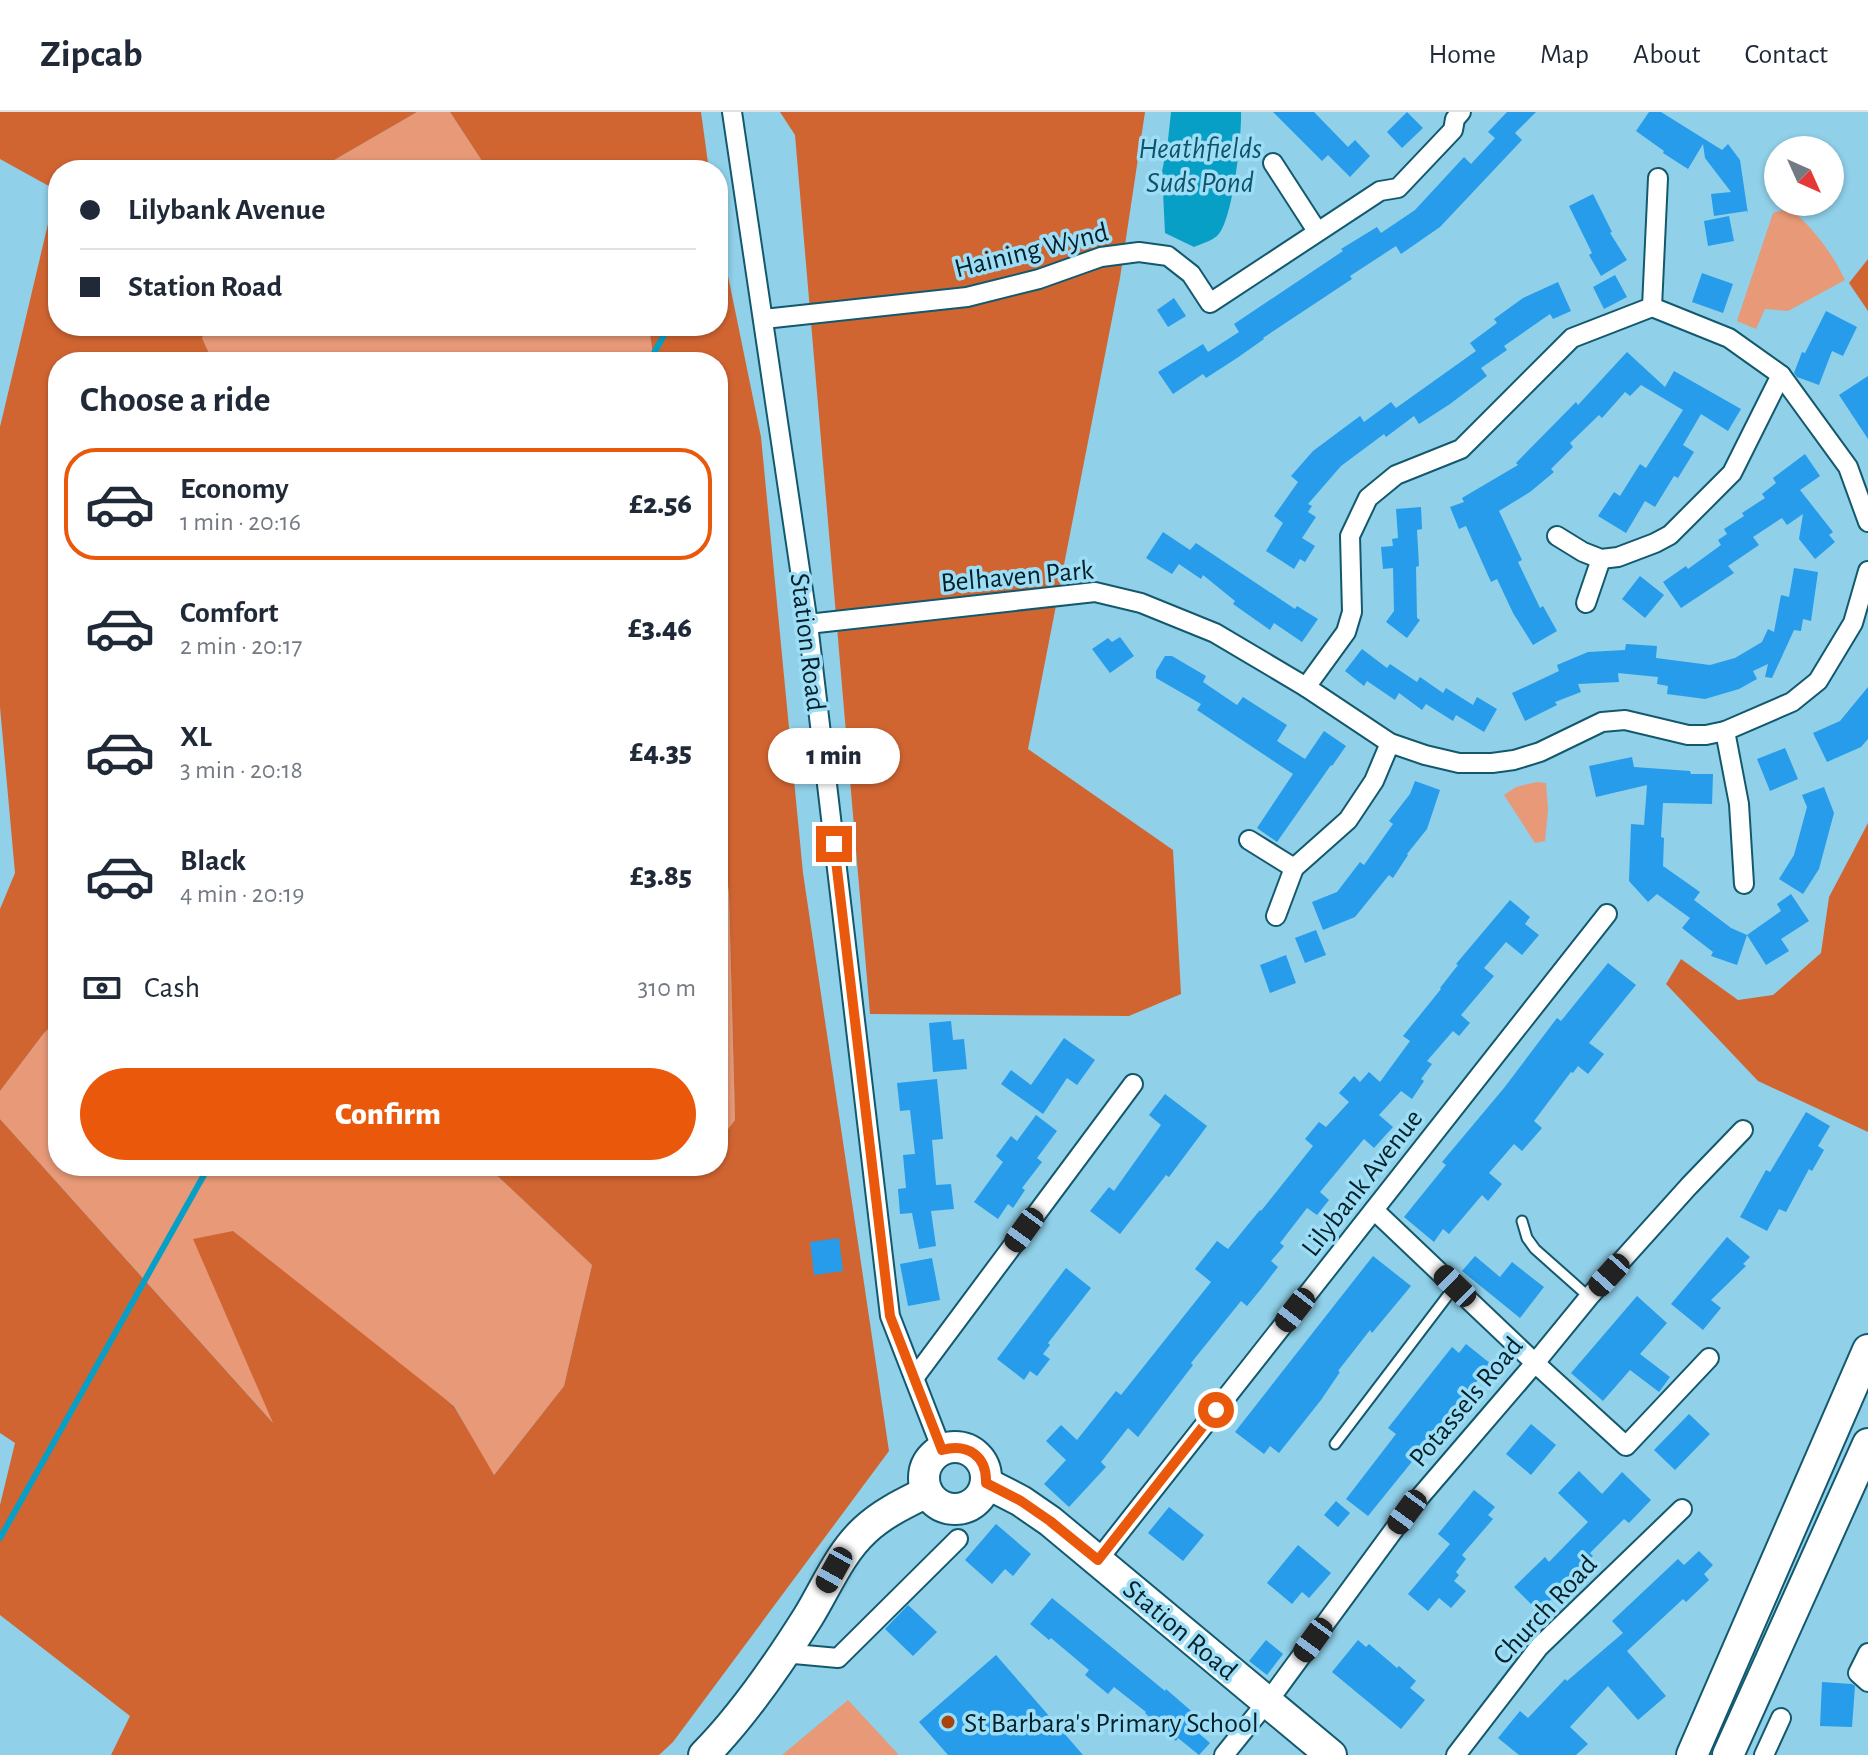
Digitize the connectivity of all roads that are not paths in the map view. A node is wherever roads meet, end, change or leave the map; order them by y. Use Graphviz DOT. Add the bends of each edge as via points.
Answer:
graph roads {
  1 [pos="732,112"];
  2 [pos="1454,114"];
  3 [pos="1273,163"];
  4 [pos="1658,178"];
  5 [pos="1317,231"];
  6 [pos="1652,307"];
  7 [pos="764,319"];
  8 [pos="1781,375"];
  9 [pos="1868,522"];
  10 [pos="1557,536"];
  11 [pos="1601,559"];
  12 [pos="1868,571"];
  13 [pos="1586,603"];
  14 [pos="808,624"];
  15 [pos="1306,687"];
  16 [pos="1725,731"];
  17 [pos="1390,743"];
  18 [pos="1249,840"];
  19 [pos="1294,868"];
  20 [pos="1744,884"];
  21 [pos="1607,914"];
  22 [pos="1276,916"];
  23 [pos="1133,1084"];
  24 [pos="1743,1130"];
  25 [pos="1374,1210"];
  26 [pos="1522,1221"];
  27 [pos="1455,1286"];
  28 [pos="1589,1297"];
  29 [pos="1868,1350"];
  30 [pos="1709,1358"];
  31 [pos="1535,1363"];
  32 [pos="915,1377"];
  33 [pos="1335,1444"];
  34 [pos="1868,1444"];
  35 [pos="942,1450"];
  36 [pos="986,1483"];
  37 [pos="927,1492"];
  38 [pos="1682,1509"];
  39 [pos="958,1539"];
  40 [pos="1098,1560"];
  41 [pos="783,1653"];
  42 [pos="1868,1653"];
  43 [pos="1868,1682"];
  44 [pos="1267,1702"];
  45 [pos="1781,1718"];
  46 [pos="704,1755"];
  47 [pos="1224,1755"];
  48 [pos="1331,1755"];
  49 [pos="1456,1755"];
  50 [pos="1692,1755"];
  51 [pos="1728,1755"];
  52 [pos="1764,1755"];
  1 -- 7 [label="street, Station Road"];
  2 -- 5 [label="street, Haining Wynd" via="1453,130 1398,188 1380,191"];
  3 -- 5 [label="street"];
  4 -- 6 [label="street"];
  5 -- 7 [label="street, Haining Wynd" via="1210,303 1191,274 1168,256 1139,252 1101,257 967,297"];
  6 -- 8 [label="street" via="1729,338"];
  6 -- 15 [label="street" via="1572,338 1461,449 1396,475 1368,498 1350,536 1352,612 1346,632"];
  7 -- 14 [label="street, Station Road"];
  8 -- 9 [label="street" via="1848,467"];
  8 -- 11 [label="street" via="1732,473 1670,535"];
  10 -- 11 [label="street"];
  11 -- 13 [label="street"];
  12 -- 16 [label="street, Belhaven Park" via="1853,623 1818,681 1792,702"];
  14 -- 15 [label="street, Belhaven Park" via="1095,592 1141,603 1215,633"];
  14 -- 32 [label="street, Station Road" via="890,1316"];
  15 -- 17 [label="street, Belhaven Park"];
  16 -- 17 [label="street, Belhaven Park" via="1688,735 1625,720 1602,722 1540,752 1492,763 1459,763"];
  16 -- 20 [label="street" via="1739,804"];
  17 -- 19 [label="street" via="1374,781 1348,820"];
  18 -- 19 [label="street"];
  19 -- 22 [label="street"];
  21 -- 25 [label="street, Lilybank Avenue"];
  23 -- 32 [label="street"];
  24 -- 28 [label="street, Potassels Road"];
  25 -- 27 [label="street"];
  25 -- 40 [label="street, Lilybank Avenue"];
  26 -- 28 [label="lane" via="1535,1249"];
  27 -- 31 [label="street"];
  27 -- 33 [label="lane"];
  28 -- 31 [label="street, Potassels Road"];
  29 -- 50 [label="main road"];
  30 -- 31 [label="street" via="1626,1446"];
  31 -- 44 [label="street, Potassels Road" via="1407,1512"];
  32 -- 35 [label="street, Station Road"];
  34 -- 51 [label="main road"];
  35 -- 36 [label="main road" via="970,1451 978,1457"];
  35 -- 37 [label="main road" via="927,1465"];
  36 -- 37 [label="main road" via="976,1501 957,1510 937,1504"];
  36 -- 40 [label="main road, Station Road" via="1021,1501"];
  37 -- 41 [label="main road" via="884,1515 855,1540"];
  38 -- 49 [label="street, Church Road" via="1539,1647"];
  39 -- 41 [label="street" via="838,1658"];
  40 -- 44 [label="main road, Station Road"];
  41 -- 46 [label="main road"];
  42 -- 43 [label="street" via="1858,1673"];
  44 -- 47 [label="street, Potassels Road"];
  44 -- 48 [label="main road, Station Road"];
  45 -- 52 [label="street"];
}
